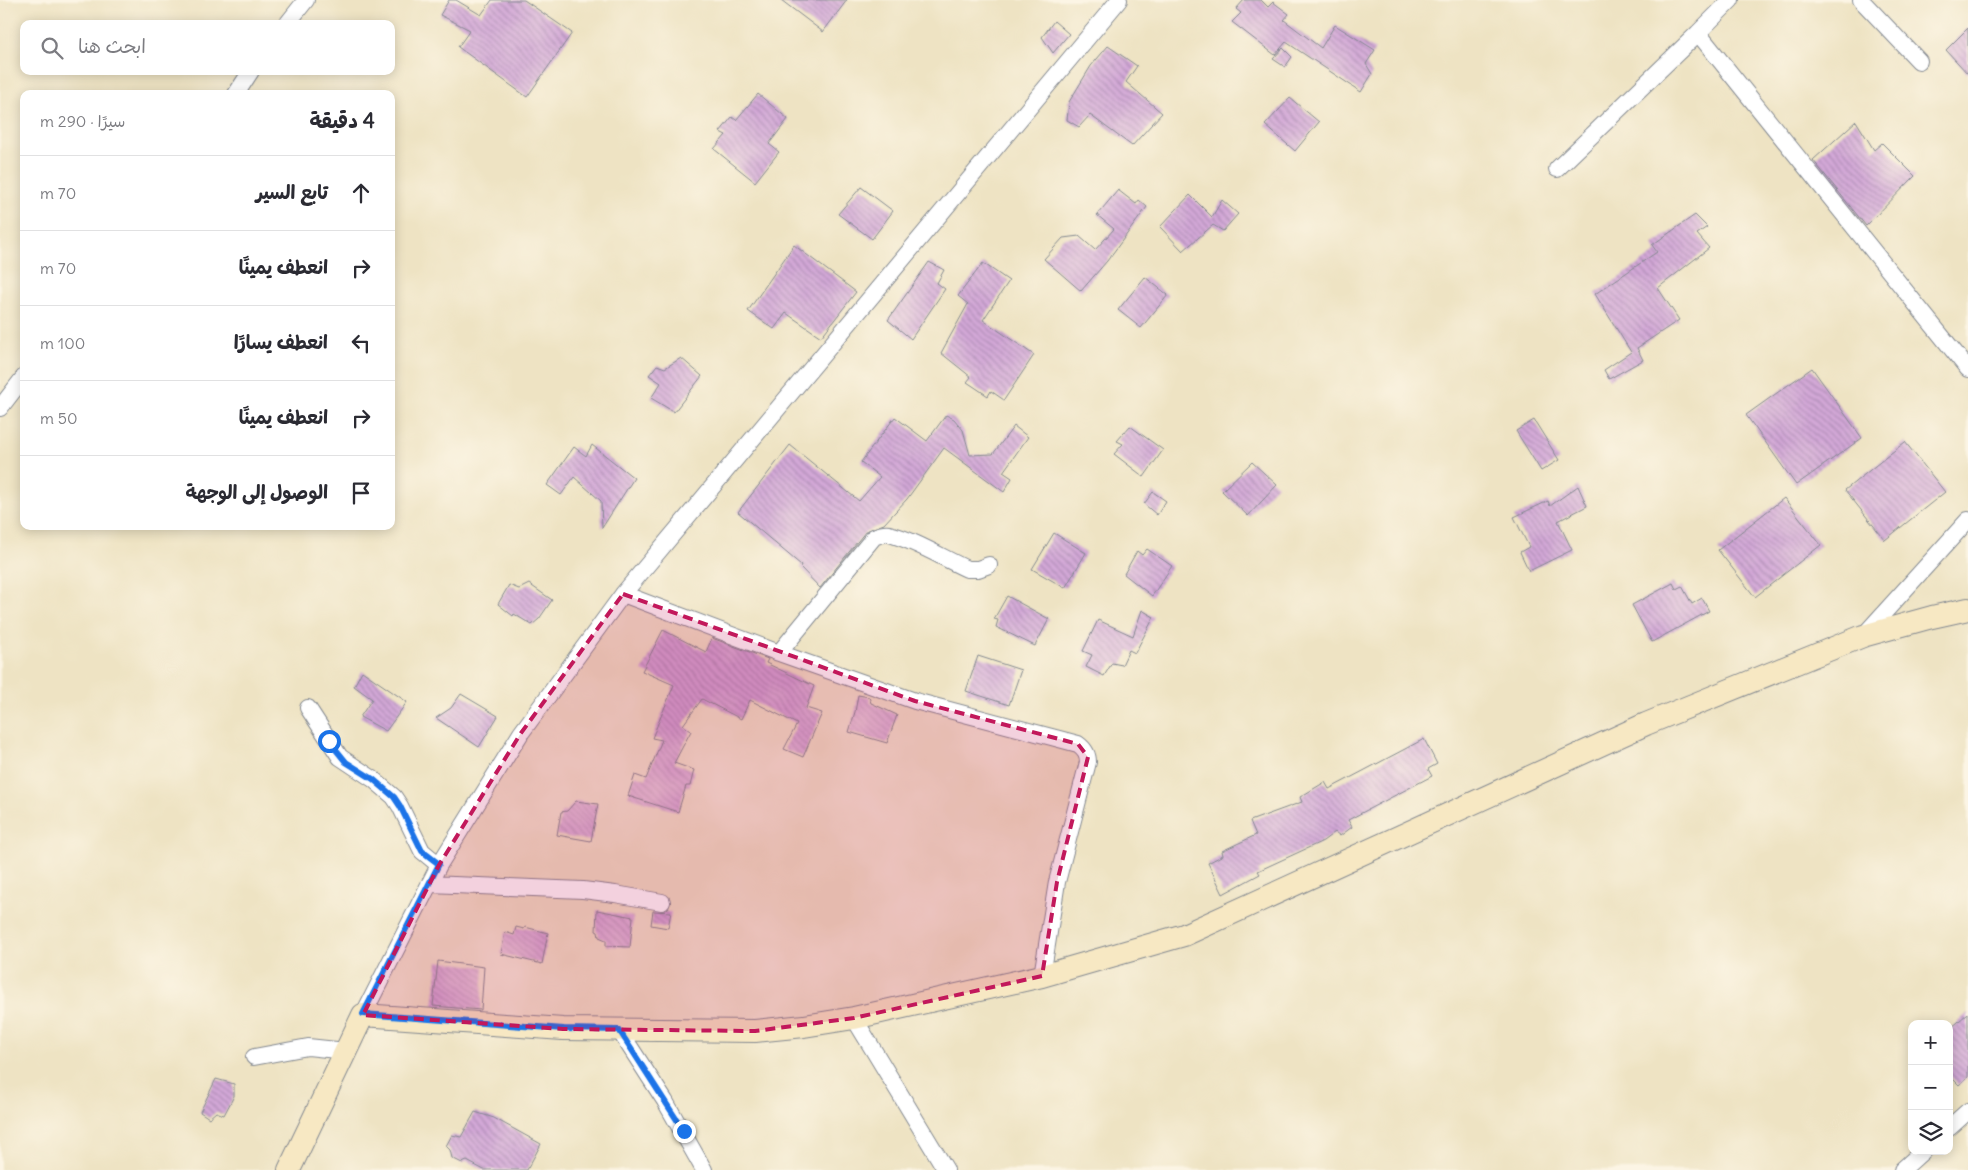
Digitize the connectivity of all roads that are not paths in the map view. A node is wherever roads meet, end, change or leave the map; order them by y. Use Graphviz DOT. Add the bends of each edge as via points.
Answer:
graph roads {
  1 [pos="306,0"];
  2 [pos="1119,0"];
  3 [pos="1731,0"];
  4 [pos="1861,0"];
  5 [pos="290,20"];
  6 [pos="1698,33"];
  7 [pos="1919,61"];
  8 [pos="248,75"];
  9 [pos="239,90"];
  10 [pos="1557,169"];
  11 [pos="1968,369"];
  12 [pos="20,382"];
  13 [pos="0,408"];
  14 [pos="1968,520"];
  15 [pos="989,565"];
  16 [pos="623,594"];
  17 [pos="1968,609"];
  18 [pos="1863,636"];
  19 [pos="779,653"];
  20 [pos="308,708"];
  21 [pos="439,864"];
  22 [pos="429,884"];
  23 [pos="662,902"];
  24 [pos="1042,976"];
  25 [pos="363,1014"];
  26 [pos="854,1018"];
  27 [pos="619,1030"];
  28 [pos="346,1051"];
  29 [pos="254,1057"];
  30 [pos="1968,1111"];
  31 [pos="1953,1124"];
  32 [pos="1919,1155"];
  33 [pos="289,1170"];
  34 [pos="704,1170"];
  35 [pos="946,1170"];
  36 [pos="1902,1170"];
  1 -- 5 [label="street"];
  2 -- 16 [label="street"];
  3 -- 6 [label="street"];
  4 -- 7 [label="street"];
  6 -- 10 [label="street"];
  6 -- 11 [label="street"];
  8 -- 9 [label="street"];
  12 -- 13 [label="street"];
  14 -- 18 [label="street"];
  15 -- 19 [label="street" via="967,569 908,541 881,534 874,537"];
  16 -- 19 [label="street"];
  16 -- 21 [label="street" via="521,733"];
  17 -- 18 [label="main road"];
  18 -- 24 [label="main road" via="1646,724 1184,935"];
  19 -- 24 [label="street" via="915,701 1078,744 1086,751 1088,762 1057,882"];
  20 -- 21 [label="street" via="340,757 394,797 422,851"];
  21 -- 22 [label="street"];
  22 -- 23 [label="street" via="583,890"];
  22 -- 25 [label="street"];
  24 -- 26 [label="main road"];
  25 -- 27 [label="main road"];
  25 -- 28 [label="main road"];
  26 -- 27 [label="main road" via="755,1031"];
  26 -- 35 [label="street"];
  27 -- 34 [label="street"];
  28 -- 29 [label="street" via="308,1047"];
  28 -- 33 [label="main road"];
  30 -- 31 [label="street"];
  32 -- 36 [label="street"];
}
